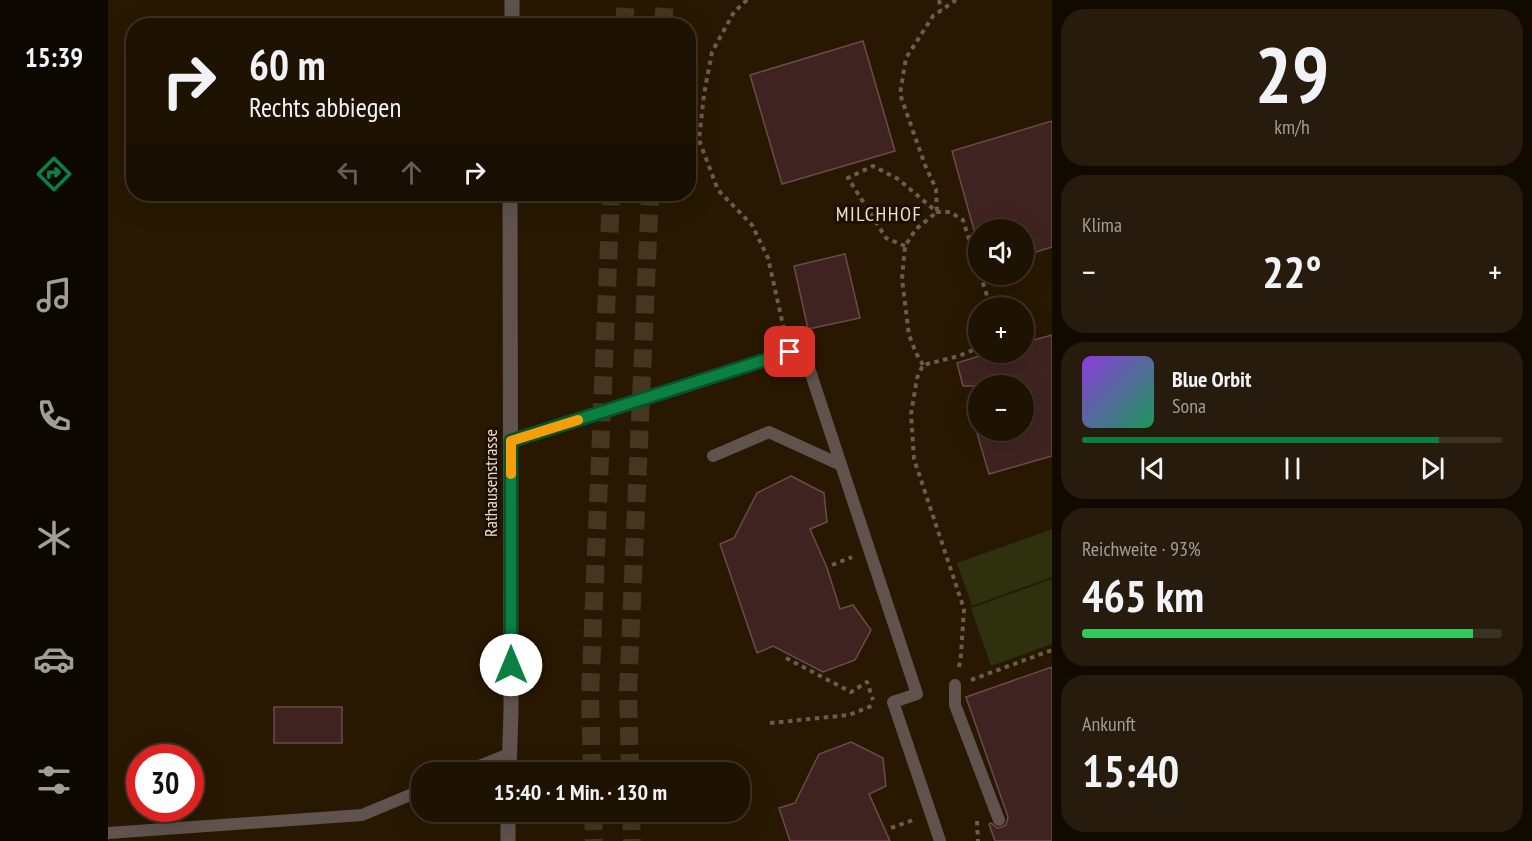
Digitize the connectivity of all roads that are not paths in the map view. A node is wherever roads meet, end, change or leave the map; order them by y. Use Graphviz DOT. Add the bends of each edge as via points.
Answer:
graph roads {
  1 [pos="512,0"];
  2 [pos="512,18"];
  3 [pos="510,201"];
  4 [pos="511,441"];
  5 [pos="713,456"];
  6 [pos="841,465"];
  7 [pos="955,685"];
  8 [pos="509,754"];
  9 [pos="489,762"];
  10 [pos="509,762"];
  11 [pos="411,795"];
  12 [pos="999,820"];
  13 [pos="508,822"];
  14 [pos="108,833"];
  15 [pos="508,841"];
  16 [pos="940,841"];
  1 -- 2 [label="street"];
  3 -- 4 [label="street, Rathausenstrasse"];
  4 -- 6 [label="lane" via="790,352 807,362"];
  4 -- 8 [label="street, Rathausenstrasse"];
  5 -- 6 [label="lane" via="769,432"];
  6 -- 16 [label="lane" via="917,694 893,702"];
  7 -- 12 [label="lane" via="956,705"];
  8 -- 9 [label="lane"];
  8 -- 10 [label="street, Rathausenstrasse"];
  11 -- 14 [label="lane" via="362,815"];
  13 -- 15 [label="street"];
}
